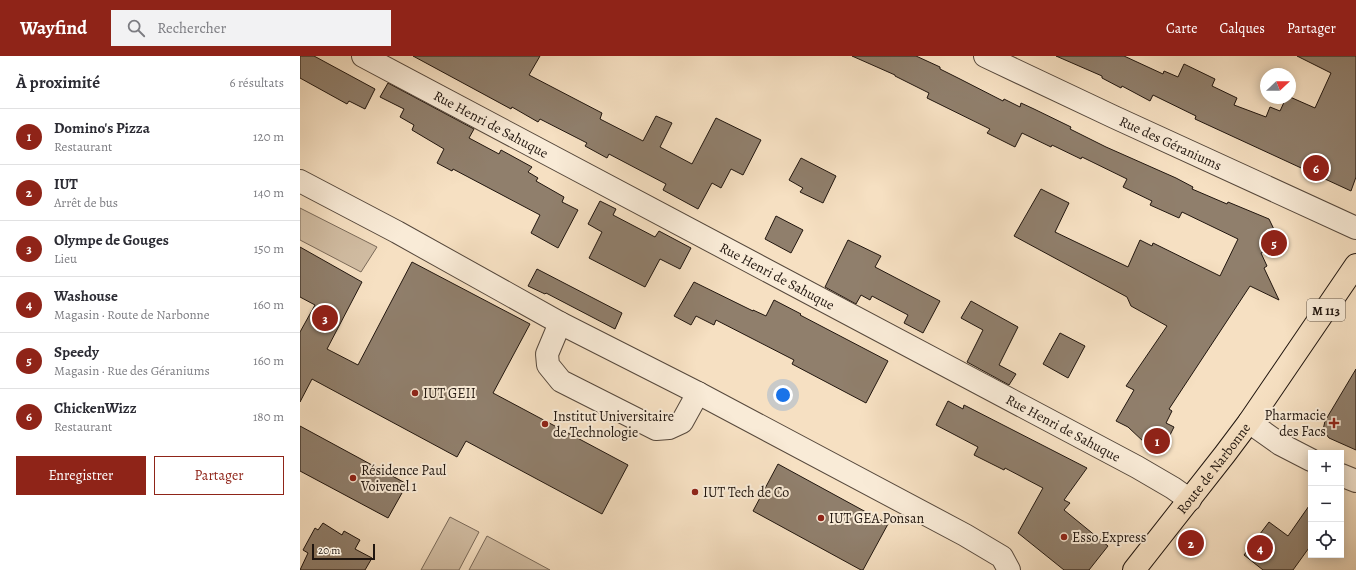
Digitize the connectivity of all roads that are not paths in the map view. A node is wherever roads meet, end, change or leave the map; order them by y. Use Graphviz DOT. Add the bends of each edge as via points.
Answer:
graph roads {
  1 [pos="363,56"];
  2 [pos="985,56"];
  3 [pos="300,181"];
  4 [pos="1356,228"];
  5 [pos="1356,265"];
  6 [pos="560,323"];
  7 [pos="698,393"];
  8 [pos="1249,422"];
  9 [pos="1308,458"];
  10 [pos="1344,476"];
  11 [pos="1356,481"];
  12 [pos="1190,500"];
  13 [pos="1009,570"];
  14 [pos="1134,570"];
  1 -- 12 [label="street, Rue Henri de Sahuque" via="1137,467"];
  2 -- 4 [label="street, Rue des Géraniums"];
  3 -- 6 [label="street"];
  5 -- 8 [label="main road, Route de Narbonne / M 113"];
  6 -- 7 [label="street"];
  6 -- 7 [label="street" via="547,354 548,366 561,381 656,429 670,428 682,422"];
  7 -- 13 [label="street" via="965,535 1002,557"];
  8 -- 9 [label="street" via="1280,444"];
  8 -- 12 [label="main road, Route de Narbonne / M 113"];
  10 -- 11 [label="street"];
  12 -- 14 [label="main road, Route de Narbonne / M 113"];
}
